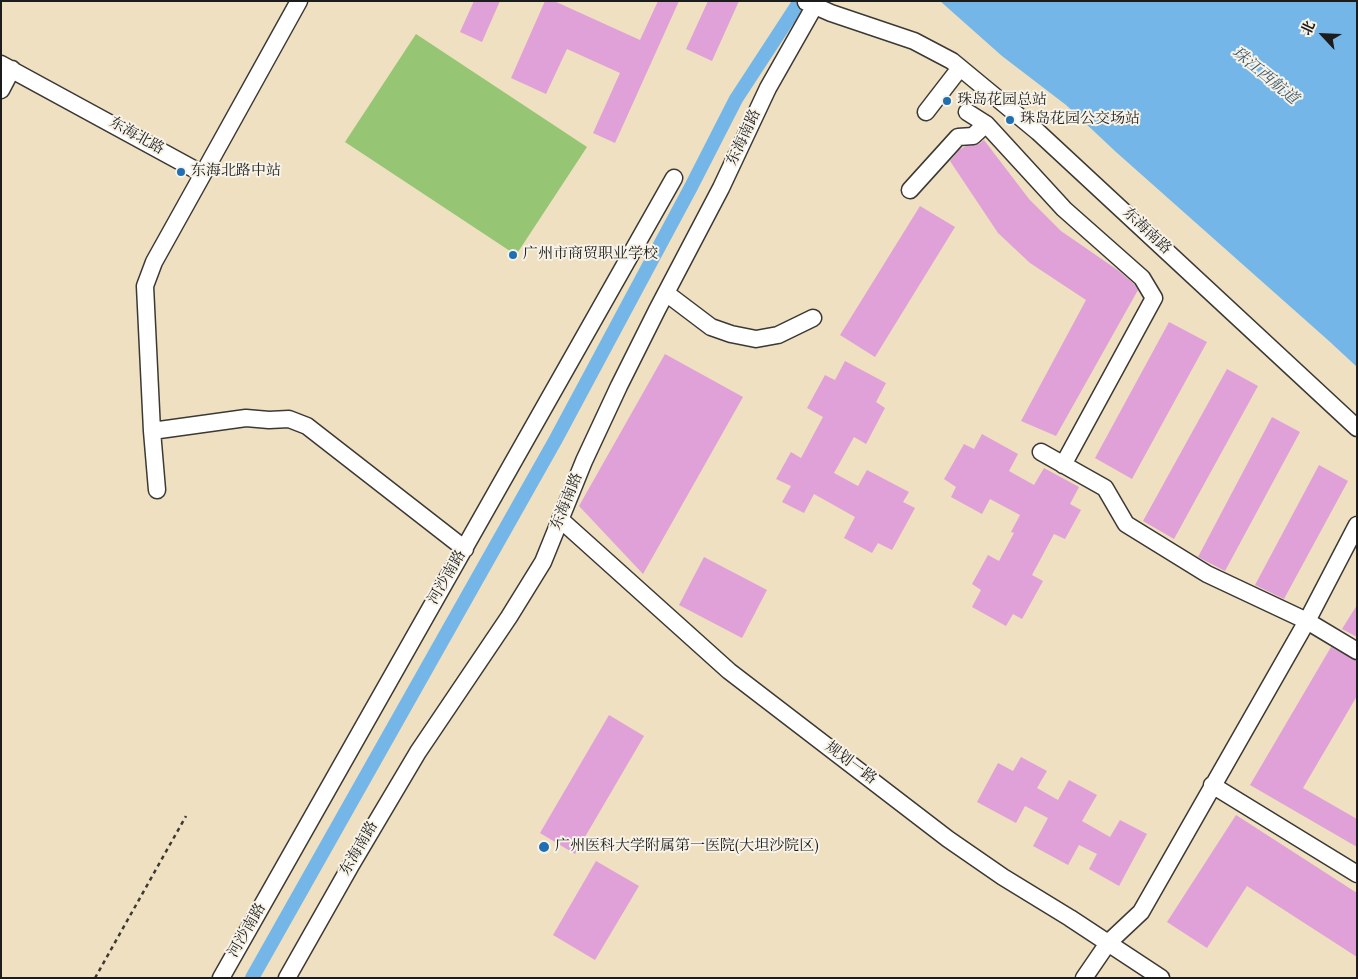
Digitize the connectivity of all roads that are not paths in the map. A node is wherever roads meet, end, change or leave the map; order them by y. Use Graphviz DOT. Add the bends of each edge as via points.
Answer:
graph roads {
  1 [pos="299,1"];
  2 [pos="808,3"];
  3 [pos="7,66"];
  4 [pos="960,68"];
  5 [pos="1,90"];
  6 [pos="926,112"];
  7 [pos="967,112"];
  8 [pos="986,124"];
  9 [pos="203,174"];
  10 [pos="674,178"];
  11 [pos="910,190"];
  12 [pos="666,293"];
  13 [pos="813,318"];
  14 [pos="1357,428"];
  15 [pos="152,431"];
  16 [pos="1041,452"];
  17 [pos="1063,465"];
  18 [pos="157,490"];
  19 [pos="561,520"];
  20 [pos="1357,525"];
  21 [pos="465,549"];
  22 [pos="1307,621"];
  23 [pos="1357,651"];
  24 [pos="1212,785"];
  25 [pos="1357,874"];
  26 [pos="1108,943"];
  27 [pos="221,978"];
  28 [pos="287,978"];
  29 [pos="1084,978"];
  30 [pos="1162,978"];
  1 -- 9 [label="street"];
  2 -- 4 [label="street, 东海南路" via="914,41"];
  2 -- 12 [label="street, 东海南路" via="732,165"];
  3 -- 5 [label="street"];
  3 -- 9 [label="street, 东海北路"];
  4 -- 6 [label="street"];
  4 -- 14 [label="street, 东海南路" via="1044,138"];
  7 -- 8 [label="street"];
  8 -- 11 [label="street" via="972,136 958,137"];
  8 -- 17 [label="street" via="1064,209 1142,278 1154,298"];
  9 -- 15 [label="street" via="154,262 146,286"];
  10 -- 21 [label="street, 河沙南路"];
  12 -- 13 [label="street" via="712,327 756,339 778,336"];
  12 -- 19 [label="street, 东海南路" via="602,421"];
  15 -- 18 [label="street"];
  15 -- 21 [label="street" via="246,418 289,418 307,426"];
  16 -- 17 [label="street"];
  17 -- 22 [label="street" via="1105,488 1126,524 1207,574"];
  19 -- 26 [label="street, 规划一路" via="736,677 948,839"];
  19 -- 28 [label="street, 东海南路" via="543,562 418,752"];
  20 -- 22 [label="street"];
  21 -- 27 [label="street, 河沙南路"];
  22 -- 23 [label="street"];
  22 -- 24 [label="street"];
  24 -- 25 [label="street"];
  24 -- 26 [label="street" via="1141,912"];
  26 -- 29 [label="street"];
  26 -- 30 [label="street, 规划一路"];
}
